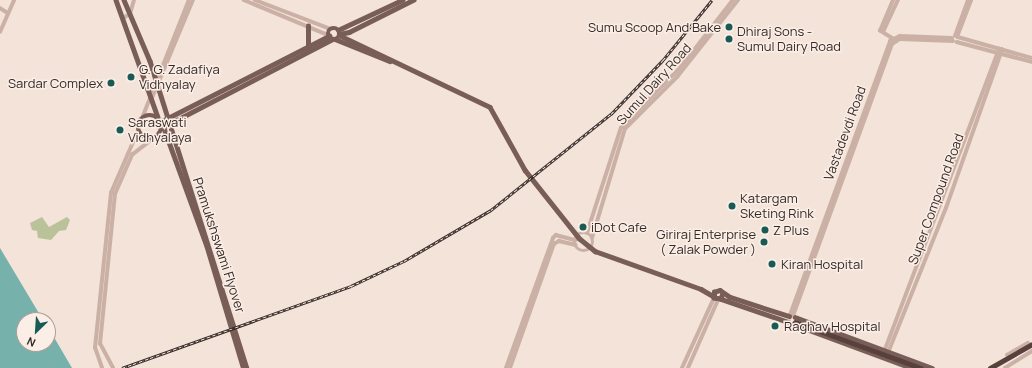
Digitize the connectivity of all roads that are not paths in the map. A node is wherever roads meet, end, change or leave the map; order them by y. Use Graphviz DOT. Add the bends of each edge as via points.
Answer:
graph roads {
  1 [pos="14,0"];
  2 [pos="116,0"];
  3 [pos="124,0"];
  4 [pos="134,0"];
  5 [pos="189,0"];
  6 [pos="193,0"];
  7 [pos="244,0"];
  8 [pos="255,0"];
  9 [pos="402,0"];
  10 [pos="413,0"];
  11 [pos="733,0"];
  12 [pos="738,0"];
  13 [pos="893,0"];
  14 [pos="898,0"];
  15 [pos="968,0"];
  16 [pos="971,0"];
  17 [pos="0,8"];
  18 [pos="8,13"];
  19 [pos="130,14"];
  20 [pos="123,18"];
  21 [pos="308,26"];
  22 [pos="331,29"];
  23 [pos="881,31"];
  24 [pos="0,32"];
  25 [pos="339,33"];
  26 [pos="331,37"];
  27 [pos="894,39"];
  28 [pos="955,39"];
  29 [pos="308,48"];
  30 [pos="1000,52"];
  31 [pos="384,57"];
  32 [pos="1032,58"];
  33 [pos="1032,62"];
  34 [pos="157,83"];
  35 [pos="152,96"];
  36 [pos="143,116"];
  37 [pos="158,117"];
  38 [pos="168,121"];
  39 [pos="160,122"];
  40 [pos="163,127"];
  41 [pos="138,131"];
  42 [pos="154,138"];
  43 [pos="178,160"];
  44 [pos="587,233"];
  45 [pos="592,238"];
  46 [pos="575,240"];
  47 [pos="576,245"];
  48 [pos="701,288"];
  49 [pos="716,290"];
  50 [pos="723,293"];
  51 [pos="717,298"];
  52 [pos="793,319"];
  53 [pos="1030,344"];
  54 [pos="1032,351"];
  55 [pos="886,352"];
  56 [pos="102,368"];
  57 [pos="113,368"];
  58 [pos="243,368"];
  59 [pos="247,368"];
  60 [pos="506,368"];
  61 [pos="510,368"];
  62 [pos="682,368"];
  63 [pos="688,368"];
  64 [pos="912,368"];
  65 [pos="921,368"];
  66 [pos="932,368"];
  67 [pos="986,368"];
  68 [pos="990,368"];
  69 [pos="993,368"];
  70 [pos="1005,368"];
  1 -- 18 [label="street"];
  2 -- 20 [label="main road"];
  3 -- 19 [label="main road, Pramukshswami Flyover"];
  4 -- 19 [label="street"];
  5 -- 34 [label="street"];
  6 -- 34 [label="street"];
  7 -- 21 [label="street"];
  8 -- 22 [label="street"];
  9 -- 25 [label="main road"];
  10 -- 25 [label="main road" via="350,32"];
  11 -- 44 [label="street" via="680,68 621,128"];
  12 -- 45 [label="street, Sumul Dairy Road" via="677,77 625,129"];
  13 -- 23 [label="street"];
  14 -- 23 [label="street"];
  15 -- 28 [label="street"];
  16 -- 28 [label="street"];
  17 -- 18 [label="street"];
  18 -- 24 [label="street"];
  19 -- 20 [label="street"];
  19 -- 34 [label="main road, Pramukshswami Flyover"];
  20 -- 35 [label="main road"];
  21 -- 26 [label="street"];
  21 -- 29 [label="main road"];
  22 -- 25 [label="main road"];
  22 -- 26 [label="main road"];
  23 -- 27 [label="street"];
  25 -- 26 [label="main road"];
  25 -- 31 [label="main road"];
  26 -- 29 [label="main road"];
  26 -- 31 [label="main road"];
  26 -- 38 [label="main road"];
  27 -- 28 [label="street"];
  27 -- 52 [label="street, Vastadevdi Road"];
  28 -- 30 [label="street"];
  29 -- 38 [label="main road"];
  30 -- 32 [label="street"];
  30 -- 33 [label="street"];
  30 -- 55 [label="street, Super Compound Road"];
  31 -- 48 [label="main road" via="490,107 525,170 587,245 602,254"];
  34 -- 35 [label="street"];
  34 -- 38 [label="main road, Pramukshswami Flyover"];
  35 -- 36 [label="street"];
  35 -- 37 [label="main road"];
  36 -- 37 [label="main road" via="148,112"];
  36 -- 41 [label="main road"];
  37 -- 39 [label="main road"];
  38 -- 39 [label="main road"];
  38 -- 40 [label="main road"];
  38 -- 43 [label="main road, Pramukshswami Flyover"];
  39 -- 40 [label="main road"];
  40 -- 42 [label="main road"];
  40 -- 43 [label="main road, Pramukshswami Flyover"];
  41 -- 42 [label="main road" via="140,137"];
  41 -- 56 [label="street" via="110,193 95,348"];
  42 -- 57 [label="street" via="132,155 115,194 100,344"];
  43 -- 58 [label="main road, Pramukshswami Flyover"];
  43 -- 59 [label="main road, Pramukshswami Flyover"];
  44 -- 45 [label="street"];
  44 -- 46 [label="street" via="580,234"];
  45 -- 47 [label="street" via="592,245 587,250"];
  46 -- 47 [label="street"];
  46 -- 60 [label="street" via="556,235 553,238"];
  47 -- 61 [label="street" via="559,241 554,244"];
  48 -- 49 [label="main road"];
  48 -- 51 [label="main road"];
  49 -- 50 [label="main road"];
  49 -- 51 [label="main road"];
  50 -- 51 [label="main road"];
  50 -- 52 [label="main road"];
  51 -- 52 [label="main road"];
  51 -- 62 [label="street"];
  51 -- 63 [label="street"];
  52 -- 55 [label="main road"];
  52 -- 64 [label="main road"];
  52 -- 65 [label="highway"];
  53 -- 67 [label="street"];
  53 -- 68 [label="highway"];
  53 -- 69 [label="highway"];
  54 -- 70 [label="street"];
  55 -- 66 [label="main road"];
}
